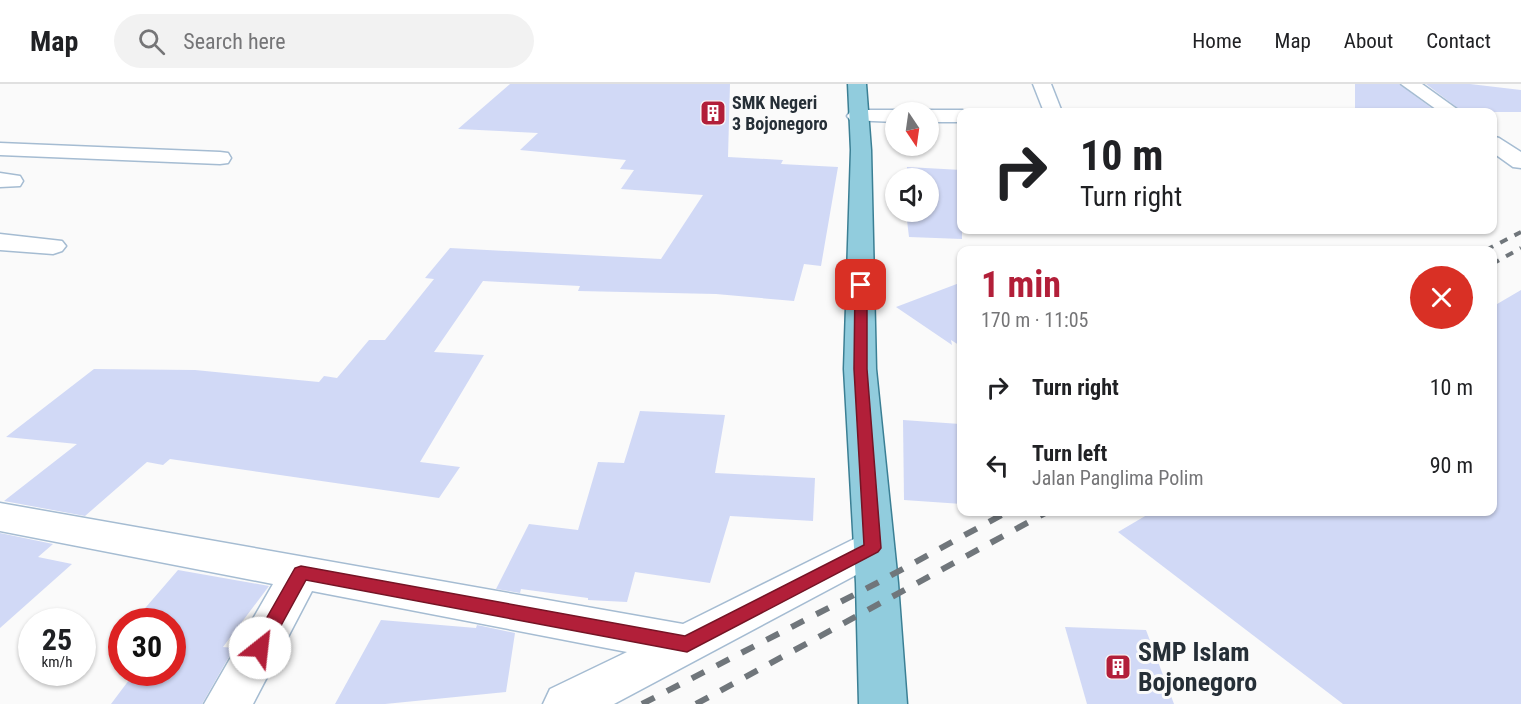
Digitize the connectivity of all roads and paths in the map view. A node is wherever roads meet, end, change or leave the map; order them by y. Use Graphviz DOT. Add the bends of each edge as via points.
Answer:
graph roads {
  1 [pos="857,84"];
  2 [pos="1042,84"];
  3 [pos="1410,84"];
  4 [pos="1051,108"];
  5 [pos="1446,108"];
  6 [pos="857,116"];
  7 [pos="885,116"];
  8 [pos="939,116"];
  9 [pos="957,116"];
  10 [pos="1497,145"];
  11 [pos="0,149"];
  12 [pos="220,158"];
  13 [pos="1521,162"];
  14 [pos="0,242"];
  15 [pos="53,246"];
  16 [pos="0,517"];
  17 [pos="873,548"];
  18 [pos="301,573"];
  19 [pos="687,644"];
  20 [pos="228,704"];
  21 [pos="567,704"];
  22 [pos="883,704"];
  1 -- 6 [label="main road"];
  2 -- 4 [label="street"];
  3 -- 5 [label="street"];
  6 -- 7 [label="street"];
  6 -- 17 [label="main road" via="861,150 860,369"];
  8 -- 9 [label="street"];
  10 -- 13 [label="street"];
  11 -- 12 [label="street"];
  14 -- 15 [label="street"];
  16 -- 18 [label="street"];
  17 -- 19 [label="street"];
  17 -- 22 [label="main road"];
  18 -- 19 [label="street"];
  18 -- 20 [label="street"];
  19 -- 21 [label="street"];
}
